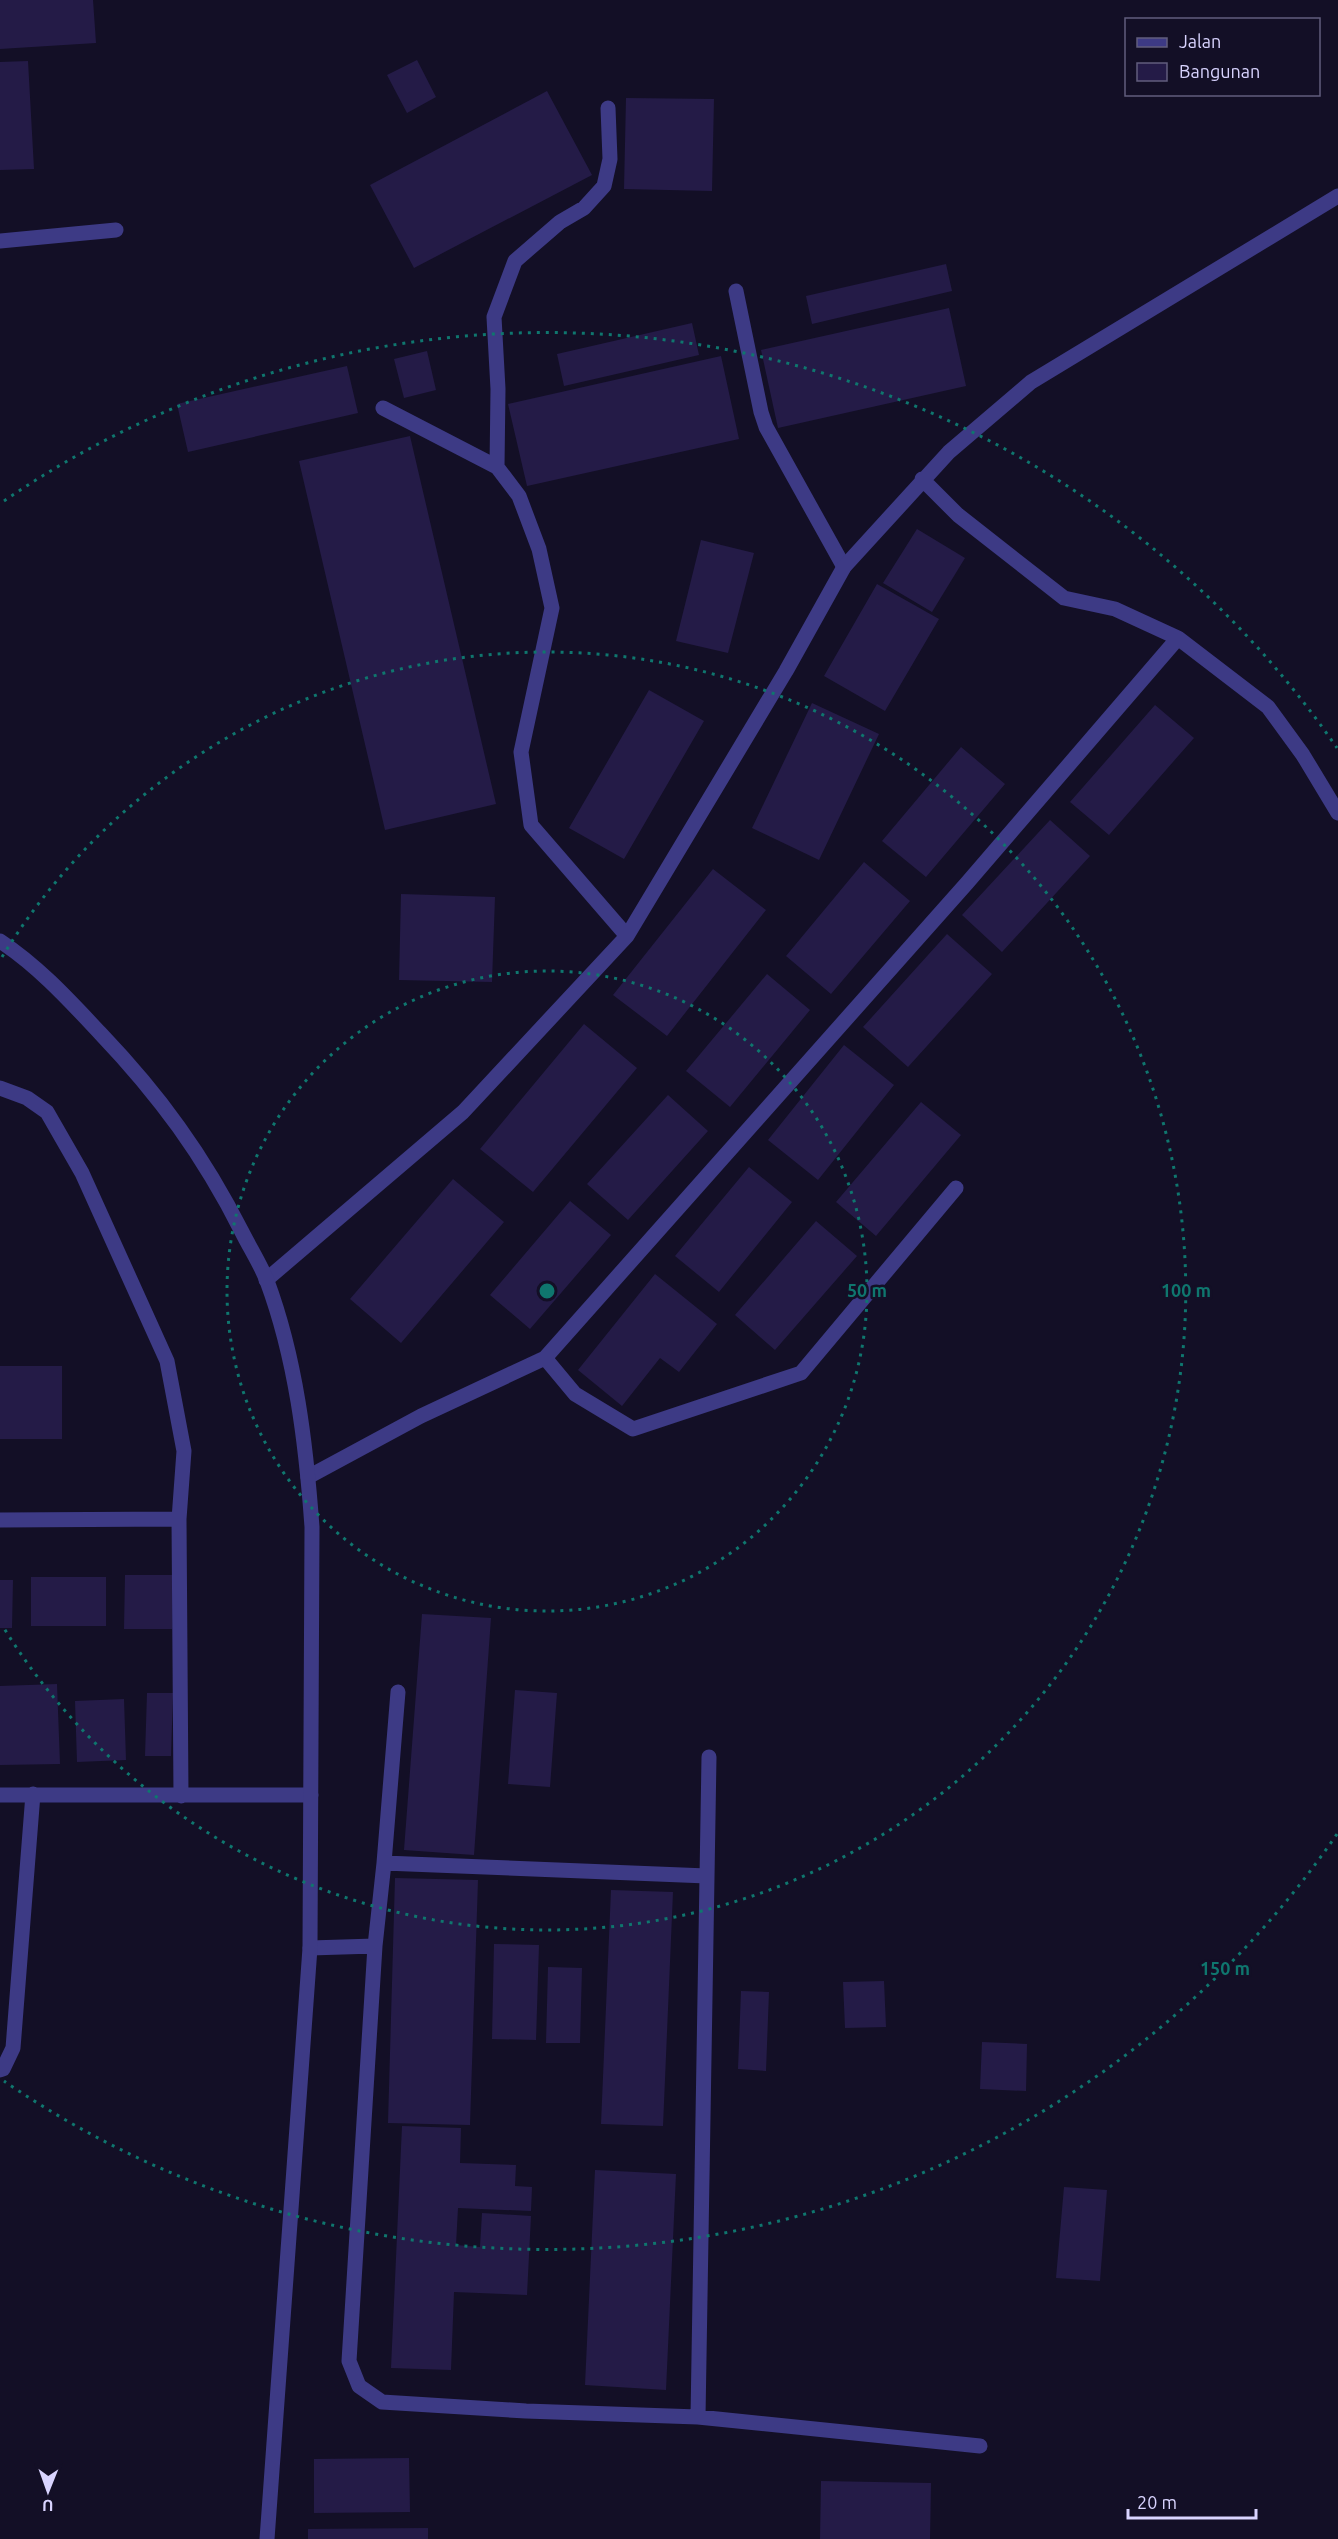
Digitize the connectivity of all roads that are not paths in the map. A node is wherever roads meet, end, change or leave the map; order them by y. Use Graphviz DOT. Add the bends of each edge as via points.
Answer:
graph roads {
  1 [pos="608,108"];
  2 [pos="1338,196"];
  3 [pos="116,230"];
  4 [pos="0,241"];
  5 [pos="736,291"];
  6 [pos="383,408"];
  7 [pos="497,467"];
  8 [pos="922,479"];
  9 [pos="844,567"];
  10 [pos="1178,638"];
  11 [pos="1338,813"];
  12 [pos="627,936"];
  13 [pos="0,941"];
  14 [pos="0,1088"];
  15 [pos="956,1188"];
  16 [pos="266,1280"];
  17 [pos="545,1358"];
  18 [pos="308,1477"];
  19 [pos="179,1519"];
  20 [pos="0,1520"];
  21 [pos="398,1692"];
  22 [pos="709,1757"];
  23 [pos="33,1794"];
  24 [pos="0,1795"];
  25 [pos="311,1795"];
  26 [pos="181,1796"];
  27 [pos="384,1863"];
  28 [pos="707,1876"];
  29 [pos="375,1946"];
  30 [pos="310,1948"];
  31 [pos="0,2070"];
  32 [pos="698,2417"];
  33 [pos="980,2446"];
  34 [pos="267,2539"];
  1 -- 7 [label="street" via="610,159 604,186 584,208 560,222 515,261 494,317"];
  2 -- 8 [label="street" via="1031,382"];
  3 -- 4 [label="street"];
  5 -- 9 [label="street" via="766,427"];
  6 -- 7 [label="street"];
  7 -- 12 [label="street" via="519,496 539,549 552,608 521,752 531,825"];
  8 -- 9 [label="street"];
  8 -- 10 [label="street" via="958,515 1064,598 1115,609"];
  9 -- 12 [label="street"];
  10 -- 11 [label="street" via="1268,707"];
  10 -- 17 [label="street" via="975,874"];
  12 -- 16 [label="street" via="463,1112"];
  13 -- 16 [label="street" via="51,982 156,1094 217,1182"];
  14 -- 19 [label="street" via="27,1098 47,1112 82,1173 167,1361 184,1451"];
  15 -- 17 [label="street" via="801,1373 633,1429 575,1394"];
  16 -- 18 [label="street" via="291,1364"];
  17 -- 18 [label="street" via="421,1416"];
  18 -- 25 [label="street" via="312,1527"];
  19 -- 20 [label="street"];
  19 -- 26 [label="street"];
  21 -- 27 [label="street"];
  22 -- 28 [label="street"];
  23 -- 24 [label="street"];
  23 -- 26 [label="street"];
  23 -- 31 [label="street" via="13,2048"];
  25 -- 26 [label="street"];
  25 -- 30 [label="street"];
  27 -- 28 [label="street"];
  27 -- 29 [label="street"];
  28 -- 32 [label="street"];
  29 -- 30 [label="street"];
  29 -- 32 [label="street" via="350,2361 359,2386 382,2402"];
  30 -- 34 [label="street"];
  32 -- 33 [label="street"];
}
